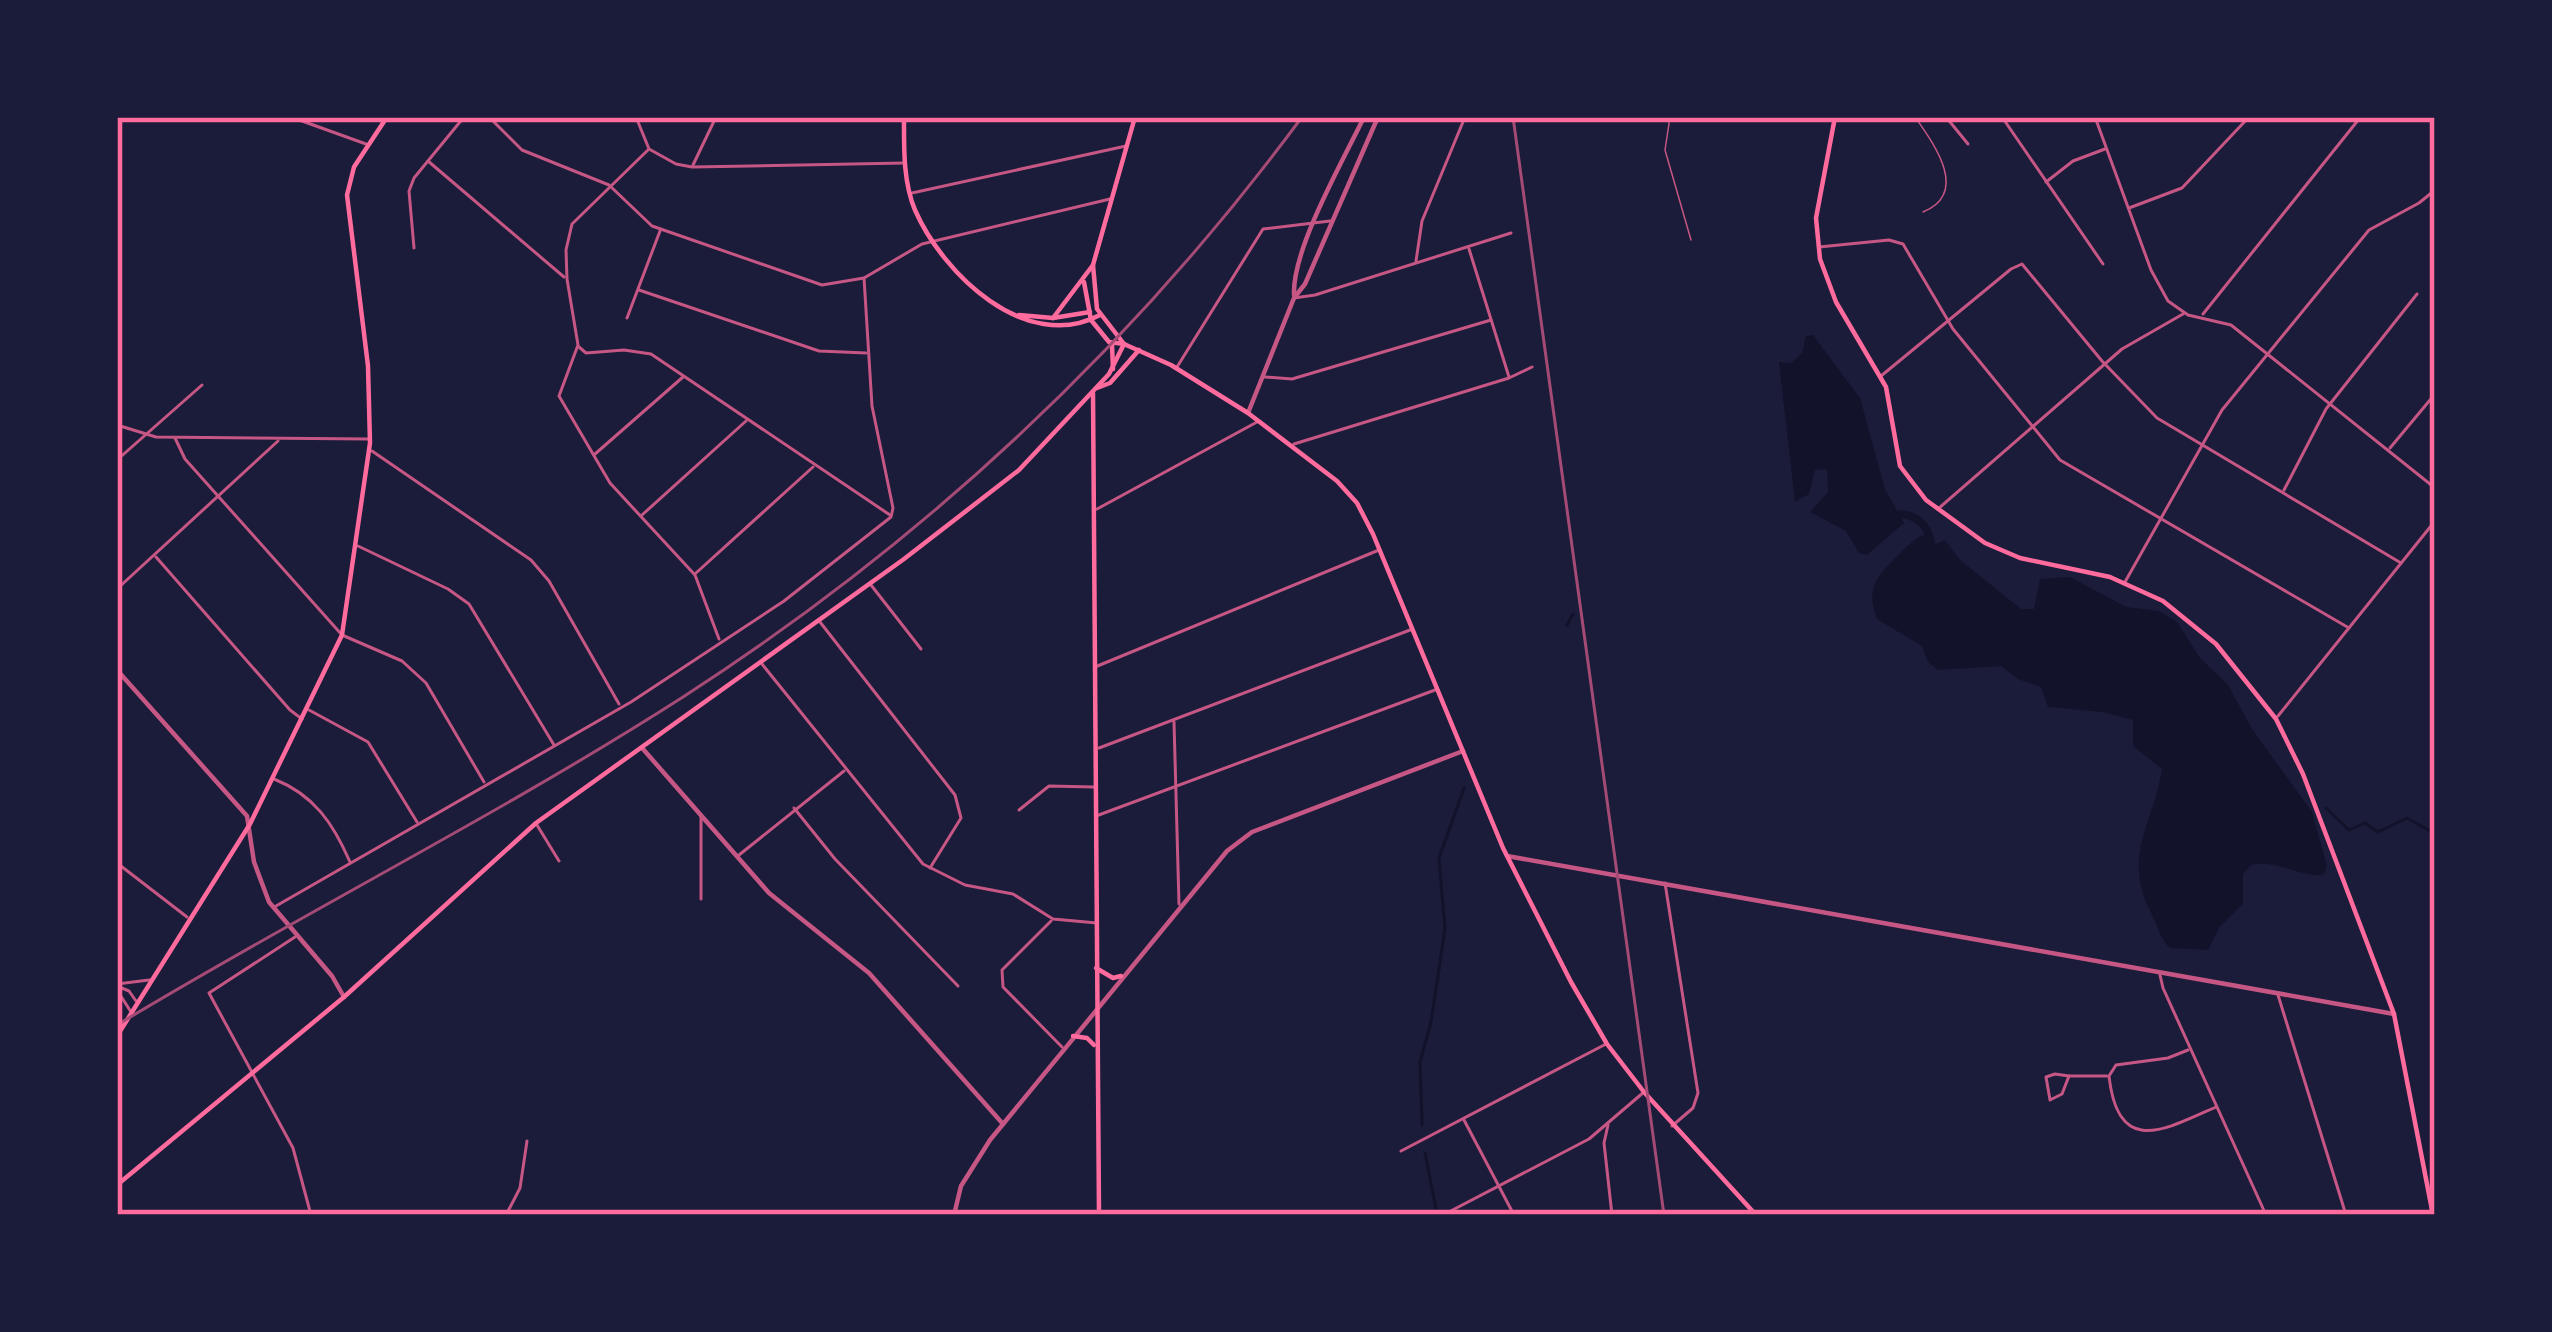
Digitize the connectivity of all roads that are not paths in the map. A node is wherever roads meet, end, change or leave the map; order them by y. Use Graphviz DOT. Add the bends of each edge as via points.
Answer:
graph roads {
  1 [pos="291,117"];
  2 [pos="387,117"];
  3 [pos="464,117"];
  4 [pos="489,117"];
  5 [pos="636,117"];
  6 [pos="716,117"];
  7 [pos="904,117"];
  8 [pos="1135,117"];
  9 [pos="1364,117"];
  10 [pos="1378,117"];
  11 [pos="1466,117"];
  12 [pos="1670,117"];
  13 [pos="1835,117"];
  14 [pos="1916,117"];
  15 [pos="1946,117"];
  16 [pos="2002,117"];
  17 [pos="2095,117"];
  18 [pos="2249,117"];
  19 [pos="2359,119"];
  20 [pos="1968,144"];
  21 [pos="367,145"];
  22 [pos="1127,145"];
  23 [pos="2107,148"];
  24 [pos="649,149"];
  25 [pos="428,161"];
  26 [pos="905,163"];
  27 [pos="692,167"];
  28 [pos="2046,183"];
  29 [pos="609,185"];
  30 [pos="2435,190"];
  31 [pos="910,193"];
  32 [pos="1112,199"];
  33 [pos="2128,208"];
  34 [pos="1923,212"];
  35 [pos="1333,221"];
  36 [pos="1315,222"];
  37 [pos="661,229"];
  38 [pos="1511,233"];
  39 [pos="1691,240"];
  40 [pos="935,241"];
  41 [pos="1468,247"];
  42 [pos="1818,247"];
  43 [pos="414,248"];
  44 [pos="1416,263"];
  45 [pos="2103,264"];
  46 [pos="1093,265"];
  47 [pos="864,278"];
  48 [pos="567,279"];
  49 [pos="1084,281"];
  50 [pos="639,290"];
  51 [pos="2417,294"];
  52 [pos="1294,298"];
  53 [pos="1099,312"];
  54 [pos="2184,313"];
  55 [pos="1019,315"];
  56 [pos="1090,316"];
  57 [pos="2200,317"];
  58 [pos="1053,318"];
  59 [pos="627,319"];
  60 [pos="1491,320"];
  61 [pos="1948,322"];
  62 [pos="1124,344"];
  63 [pos="578,345"];
  64 [pos="1112,345"];
  65 [pos="1139,350"];
  66 [pos="868,352"];
  67 [pos="2268,354"];
  68 [pos="2105,365"];
  69 [pos="1532,367"];
  70 [pos="1176,368"];
  71 [pos="1113,370"];
  72 [pos="685,376"];
  73 [pos="1881,376"];
  74 [pos="1265,377"];
  75 [pos="1509,378"];
  76 [pos="202,385"];
  77 [pos="1095,391"];
  78 [pos="2435,394"];
  79 [pos="2330,402"];
  80 [pos="1248,413"];
  81 [pos="748,420"];
  82 [pos="1259,422"];
  83 [pos="117,425"];
  84 [pos="2033,429"];
  85 [pos="146,435"];
  86 [pos="175,438"];
  87 [pos="370,439"];
  88 [pos="279,440"];
  89 [pos="2200,443"];
  90 [pos="1292,445"];
  91 [pos="2389,450"];
  92 [pos="370,451"];
  93 [pos="593,456"];
  94 [pos="117,460"];
  95 [pos="814,466"];
  96 [pos="2435,488"];
  97 [pos="2284,490"];
  98 [pos="219,498"];
  99 [pos="1937,510"];
  100 [pos="1092,511"];
  101 [pos="891,515"];
  102 [pos="640,517"];
  103 [pos="2158,520"];
  104 [pos="2435,521"];
  105 [pos="357,545"];
  106 [pos="1379,550"];
  107 [pos="155,555"];
  108 [pos="2401,563"];
  109 [pos="694,575"];
  110 [pos="2125,583"];
  111 [pos="870,584"];
  112 [pos="117,589"];
  113 [pos="819,621"];
  114 [pos="2349,628"];
  115 [pos="1412,629"];
  116 [pos="342,635"];
  117 [pos="720,643"];
  118 [pos="921,649"];
  119 [pos="761,663"];
  120 [pos="1094,667"];
  121 [pos="117,670"];
  122 [pos="1436,689"];
  123 [pos="621,707"];
  124 [pos="307,709"];
  125 [pos="302,718"];
  126 [pos="2276,719"];
  127 [pos="1174,720"];
  128 [pos="554,745"];
  129 [pos="644,749"];
  130 [pos="1095,749"];
  131 [pos="1463,751"];
  132 [pos="845,770"];
  133 [pos="272,779"];
  134 [pos="485,784"];
  135 [pos="1176,787"];
  136 [pos="1096,788"];
  137 [pos="794,808"];
  138 [pos="1019,810"];
  139 [pos="701,814"];
  140 [pos="1096,816"];
  141 [pos="417,822"];
  142 [pos="536,823"];
  143 [pos="250,824"];
  144 [pos="738,856"];
  145 [pos="1507,856"];
  146 [pos="559,861"];
  147 [pos="117,862"];
  148 [pos="350,862"];
  149 [pos="930,868"];
  150 [pos="1665,883"];
  151 [pos="701,898"];
  152 [pos="1179,907"];
  153 [pos="273,908"];
  154 [pos="188,919"];
  155 [pos="1053,920"];
  156 [pos="1096,923"];
  157 [pos="297,936"];
  158 [pos="1096,968"];
  159 [pos="2160,974"];
  160 [pos="1121,976"];
  161 [pos="151,979"];
  162 [pos="958,986"];
  163 [pos="117,987"];
  164 [pos="2278,993"];
  165 [pos="344,997"];
  166 [pos="137,1002"];
  167 [pos="1096,1007"];
  168 [pos="131,1012"];
  169 [pos="2394,1014"];
  170 [pos="117,1036"];
  171 [pos="1073,1036"];
  172 [pos="1607,1044"];
  173 [pos="1064,1048"];
  174 [pos="1096,1048"];
  175 [pos="2190,1049"];
  176 [pos="254,1072"];
  177 [pos="2069,1076"];
  178 [pos="2109,1076"];
  179 [pos="1644,1092"];
  180 [pos="2217,1106"];
  181 [pos="1464,1119"];
  182 [pos="1003,1124"];
  183 [pos="1609,1124"];
  184 [pos="1672,1126"];
  185 [pos="527,1141"];
  186 [pos="1401,1151"];
  187 [pos="117,1185"];
  188 [pos="1499,1186"];
  189 [pos="311,1215"];
  190 [pos="506,1215"];
  191 [pos="954,1215"];
  192 [pos="1099,1215"];
  193 [pos="1442,1215"];
  194 [pos="1514,1215"];
  195 [pos="1612,1215"];
  196 [pos="1756,1215"];
  197 [pos="2266,1215"];
  198 [pos="2346,1215"];
  199 [pos="2433,1215"];
  1 -- 21 [label="street"];
  2 -- 21 [label="main road"];
  3 -- 25 [label="street"];
  4 -- 29 [label="street" via="522,150"];
  5 -- 24 [label="street"];
  6 -- 27 [label="street"];
  7 -- 26 [label="main road"];
  8 -- 22 [label="main road"];
  9 -- 36 [label="street"];
  10 -- 35 [label="street"];
  11 -- 44 [label="street" via="1422,221"];
  12 -- 39 [label="lane" via="1667,160"];
  13 -- 42 [label="main road"];
  14 -- 34 [label="lane" via="1943,158 1946,189"];
  15 -- 20 [label="street"];
  16 -- 28 [label="street"];
  17 -- 23 [label="street"];
  18 -- 33 [label="street" via="2182,188"];
  19 -- 57 [label="street"];
  21 -- 87 [label="main road" via="349,182 347,213"];
  22 -- 31 [label="street"];
  22 -- 32 [label="main road"];
  23 -- 28 [label="street"];
  23 -- 33 [label="street"];
  24 -- 27 [label="street"];
  24 -- 29 [label="street"];
  25 -- 43 [label="street" via="408,198"];
  25 -- 48 [label="street"];
  26 -- 27 [label="street"];
  26 -- 31 [label="main road"];
  28 -- 45 [label="street"];
  29 -- 37 [label="street"];
  29 -- 48 [label="street" via="572,224"];
  30 -- 67 [label="street" via="2368,230"];
  31 -- 40 [label="main road"];
  32 -- 40 [label="street"];
  32 -- 46 [label="main road"];
  33 -- 54 [label="street" via="2161,292"];
  35 -- 36 [label="street"];
  35 -- 52 [label="street"];
  36 -- 52 [label="street"];
  36 -- 70 [label="street" via="1263,229"];
  37 -- 47 [label="street" via="811,282"];
  37 -- 50 [label="street"];
  38 -- 41 [label="street"];
  40 -- 47 [label="street"];
  40 -- 55 [label="main road" via="972,287"];
  41 -- 44 [label="street"];
  41 -- 60 [label="street"];
  42 -- 61 [label="street" via="1898,240"];
  42 -- 73 [label="main road" via="1836,302"];
  44 -- 52 [label="street"];
  46 -- 49 [label="main road"];
  46 -- 53 [label="main road"];
  47 -- 66 [label="street"];
  48 -- 63 [label="street"];
  49 -- 56 [label="main road"];
  49 -- 58 [label="main road"];
  50 -- 59 [label="street"];
  50 -- 66 [label="street" via="829,354"];
  51 -- 79 [label="street"];
  52 -- 74 [label="street"];
  53 -- 56 [label="main road"];
  53 -- 62 [label="main road"];
  54 -- 57 [label="street"];
  54 -- 68 [label="street"];
  55 -- 56 [label="main road" via="1048,325"];
  55 -- 58 [label="main road"];
  56 -- 58 [label="main road"];
  56 -- 64 [label="main road"];
  57 -- 67 [label="street" via="2231,325"];
  60 -- 74 [label="street" via="1292,379"];
  60 -- 75 [label="street"];
  61 -- 68 [label="street" via="2022,264"];
  61 -- 73 [label="street"];
  61 -- 84 [label="street"];
  62 -- 64 [label="main road"];
  62 -- 65 [label="main road"];
  62 -- 71 [label="main road"];
  63 -- 72 [label="street" via="586,353 641,351"];
  63 -- 93 [label="street" via="559,396"];
  64 -- 71 [label="main road"];
  65 -- 70 [label="main road"];
  65 -- 77 [label="main road"];
  66 -- 101 [label="street"];
  67 -- 79 [label="street"];
  67 -- 89 [label="street"];
  68 -- 84 [label="street"];
  68 -- 89 [label="street" via="2139,404"];
  69 -- 75 [label="street"];
  70 -- 80 [label="main road"];
  71 -- 77 [label="main road"];
  72 -- 81 [label="street"];
  72 -- 93 [label="street"];
  73 -- 99 [label="main road" via="1900,466"];
  74 -- 80 [label="street"];
  75 -- 90 [label="street"];
  76 -- 85 [label="street"];
  77 -- 100 [label="main road"];
  77 -- 111 [label="main road" via="1019,470"];
  78 -- 91 [label="street"];
  79 -- 91 [label="street"];
  79 -- 97 [label="street"];
  80 -- 82 [label="main road"];
  81 -- 95 [label="street"];
  81 -- 102 [label="street"];
  82 -- 90 [label="main road"];
  82 -- 100 [label="street"];
  83 -- 85 [label="street"];
  84 -- 99 [label="street"];
  84 -- 103 [label="street" via="2060,460"];
  85 -- 86 [label="street"];
  85 -- 94 [label="street"];
  86 -- 88 [label="street"];
  86 -- 98 [label="street"];
  87 -- 88 [label="street"];
  87 -- 92 [label="main road"];
  88 -- 98 [label="street"];
  89 -- 97 [label="street"];
  89 -- 103 [label="street"];
  90 -- 106 [label="main road" via="1353,498"];
  91 -- 96 [label="street"];
  92 -- 105 [label="main road"];
  92 -- 123 [label="street" via="531,560"];
  93 -- 102 [label="street"];
  95 -- 101 [label="street"];
  95 -- 109 [label="street"];
  97 -- 108 [label="street"];
  98 -- 107 [label="street"];
  98 -- 116 [label="street"];
  99 -- 110 [label="main road" via="2011,555"];
  100 -- 120 [label="main road"];
  101 -- 117 [label="street"];
  102 -- 109 [label="street"];
  103 -- 110 [label="street"];
  103 -- 114 [label="street"];
  104 -- 108 [label="street"];
  105 -- 116 [label="main road"];
  105 -- 128 [label="street" via="469,604"];
  106 -- 115 [label="main road"];
  106 -- 120 [label="street"];
  107 -- 112 [label="street"];
  107 -- 125 [label="street"];
  108 -- 114 [label="street"];
  109 -- 117 [label="street"];
  110 -- 126 [label="main road" via="2163,601 2216,644"];
  111 -- 113 [label="main road"];
  111 -- 118 [label="street"];
  113 -- 119 [label="main road"];
  113 -- 149 [label="street" via="955,795 961,818"];
  114 -- 126 [label="street"];
  115 -- 122 [label="main road"];
  115 -- 127 [label="street"];
  116 -- 124 [label="main road"];
  116 -- 134 [label="street" via="402,661 426,683"];
  117 -- 123 [label="street"];
  119 -- 129 [label="main road"];
  119 -- 132 [label="street"];
  120 -- 130 [label="main road"];
  121 -- 143 [label="street"];
  122 -- 131 [label="main road"];
  122 -- 135 [label="street"];
  123 -- 128 [label="street"];
  124 -- 125 [label="main road"];
  124 -- 141 [label="street" via="368,742"];
  125 -- 133 [label="main road"];
  126 -- 169 [label="main road"];
  127 -- 130 [label="street"];
  127 -- 135 [label="street"];
  128 -- 134 [label="street"];
  129 -- 139 [label="street"];
  129 -- 142 [label="main road"];
  130 -- 136 [label="main road"];
  131 -- 145 [label="main road"];
  131 -- 152 [label="street" via="1252,832"];
  132 -- 137 [label="street"];
  132 -- 149 [label="street"];
  133 -- 143 [label="main road"];
  133 -- 148 [label="street" via="319,807"];
  134 -- 141 [label="street"];
  135 -- 140 [label="street"];
  135 -- 152 [label="street"];
  136 -- 138 [label="street" via="1049,787"];
  136 -- 140 [label="main road"];
  137 -- 144 [label="street"];
  137 -- 162 [label="street"];
  139 -- 144 [label="street"];
  139 -- 151 [label="street"];
  140 -- 156 [label="main road"];
  141 -- 148 [label="street"];
  142 -- 146 [label="street"];
  142 -- 165 [label="main road"];
  143 -- 153 [label="street" via="254,862"];
  143 -- 154 [label="main road"];
  144 -- 182 [label="street" via="770,893 869,974"];
  145 -- 150 [label="street"];
  145 -- 172 [label="main road"];
  147 -- 154 [label="street"];
  148 -- 153 [label="street"];
  149 -- 155 [label="street" via="1013,894"];
  150 -- 159 [label="street"];
  150 -- 184 [label="street" via="1698,1093"];
  152 -- 160 [label="street"];
  153 -- 157 [label="street"];
  154 -- 161 [label="main road"];
  155 -- 156 [label="street"];
  155 -- 173 [label="street" via="1002,970 1002,980"];
  156 -- 158 [label="main road"];
  157 -- 165 [label="street"];
  157 -- 176 [label="street" via="210,990"];
  158 -- 160 [label="main road"];
  158 -- 167 [label="main road"];
  159 -- 164 [label="street"];
  159 -- 175 [label="street"];
  160 -- 167 [label="street"];
  161 -- 163 [label="street"];
  161 -- 166 [label="main road"];
  163 -- 166 [label="street"];
  163 -- 168 [label="street"];
  164 -- 169 [label="street"];
  164 -- 198 [label="street"];
  165 -- 176 [label="main road"];
  166 -- 168 [label="main road"];
  167 -- 171 [label="street"];
  167 -- 174 [label="main road"];
  168 -- 170 [label="main road"];
  169 -- 199 [label="main road"];
  171 -- 173 [label="street"];
  171 -- 174 [label="main road"];
  172 -- 179 [label="main road"];
  172 -- 181 [label="street"];
  173 -- 182 [label="street"];
  174 -- 192 [label="main road"];
  175 -- 178 [label="street" via="2116,1065"];
  175 -- 180 [label="street"];
  176 -- 187 [label="main road"];
  176 -- 189 [label="street" via="293,1148"];
  177 -- 177 [label="street" via="2062,1094 2050,1100 2047,1077"];
  177 -- 178 [label="street"];
  178 -- 180 [label="street" via="2125,1122 2143,1133"];
  179 -- 183 [label="street"];
  179 -- 184 [label="main road"];
  180 -- 197 [label="street"];
  181 -- 186 [label="street"];
  181 -- 188 [label="street"];
  182 -- 191 [label="street" via="961,1186"];
  183 -- 188 [label="street"];
  183 -- 195 [label="street"];
  184 -- 196 [label="main road"];
  185 -- 190 [label="street" via="520,1188"];
  188 -- 193 [label="street"];
  188 -- 194 [label="street"];
}
